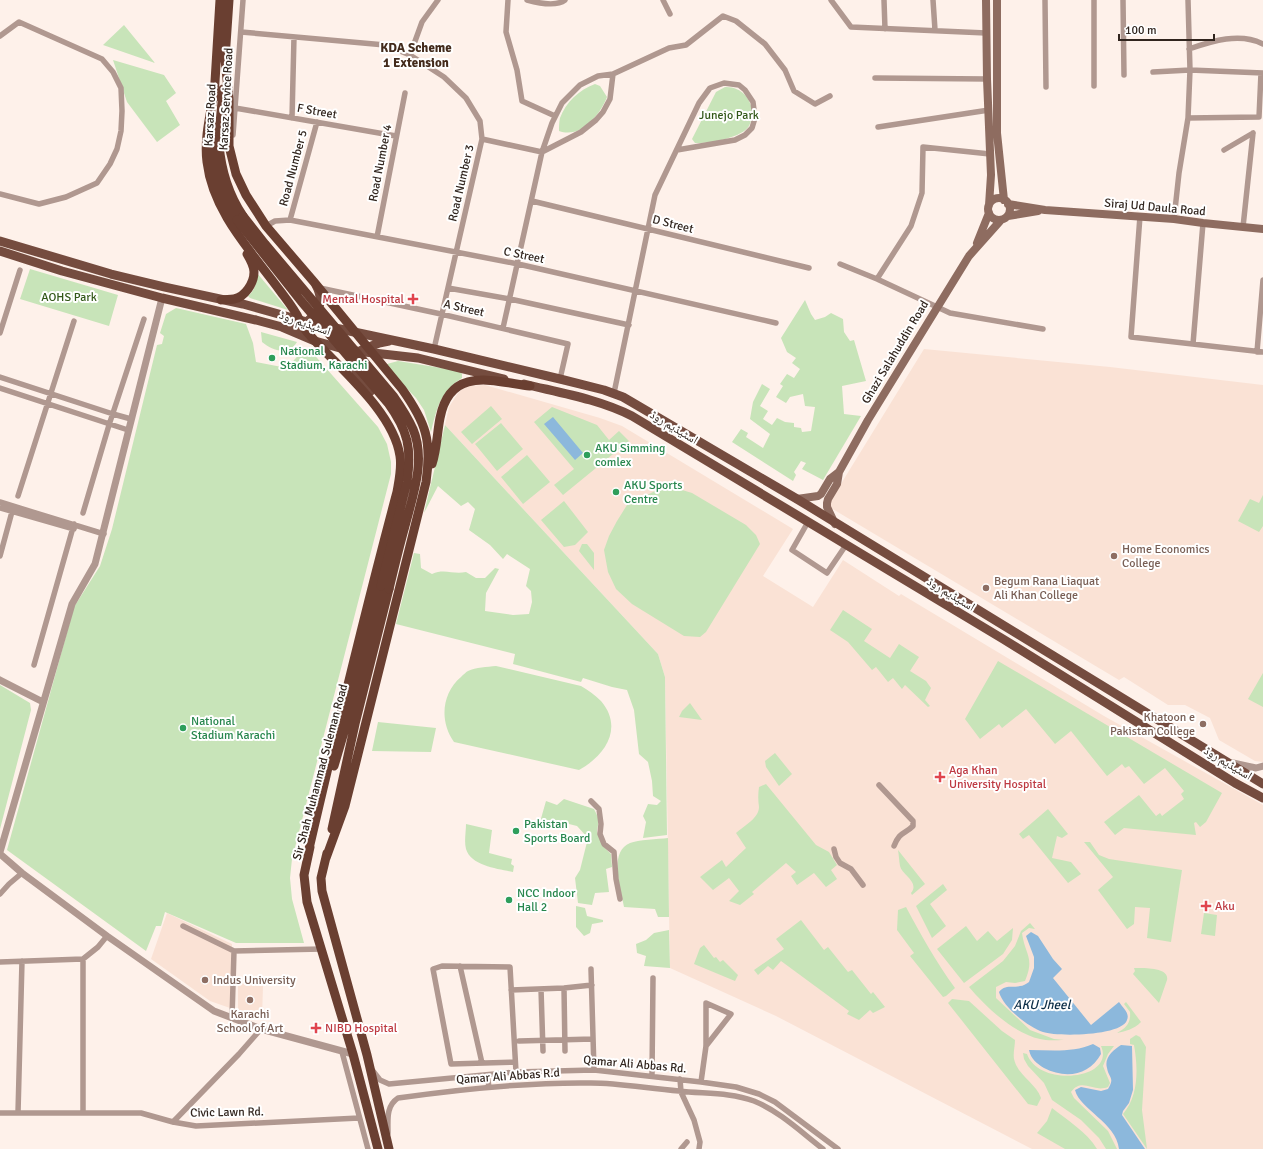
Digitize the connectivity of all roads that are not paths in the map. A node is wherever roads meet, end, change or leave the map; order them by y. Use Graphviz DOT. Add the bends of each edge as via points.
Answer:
graph roads {
  1 [pos="220,0"];
  2 [pos="229,0"];
  3 [pos="243,0"];
  4 [pos="438,0"];
  5 [pos="508,0"];
  6 [pos="527,0"];
  7 [pos="565,0"];
  8 [pos="663,0"];
  9 [pos="831,0"];
  10 [pos="884,0"];
  11 [pos="934,0"];
  12 [pos="986,0"];
  13 [pos="997,0"];
  14 [pos="1045,0"];
  15 [pos="1094,0"];
  16 [pos="1123,0"];
  17 [pos="1188,0"];
  18 [pos="670,14"];
  19 [pos="885,29"];
  20 [pos="935,30"];
  21 [pos="241,32"];
  22 [pos="986,32"];
  23 [pos="0,36"];
  24 [pos="294,37"];
  25 [pos="1263,44"];
  26 [pos="1190,50"];
  27 [pos="410,55"];
  28 [pos="225,59"];
  29 [pos="1190,70"];
  30 [pos="1153,72"];
  31 [pos="1262,73"];
  32 [pos="613,74"];
  33 [pos="1124,75"];
  34 [pos="875,78"];
  35 [pos="987,79"];
  36 [pos="1094,86"];
  37 [pos="1046,87"];
  38 [pos="214,93"];
  39 [pos="405,93"];
  40 [pos="830,96"];
  41 [pos="235,108"];
  42 [pos="989,110"];
  43 [pos="555,116"];
  44 [pos="292,118"];
  45 [pos="1188,118"];
  46 [pos="316,122"];
  47 [pos="878,126"];
  48 [pos="396,136"];
  49 [pos="482,140"];
  50 [pos="677,150"];
  51 [pos="1224,150"];
  52 [pos="542,152"];
  53 [pos="990,154"];
  54 [pos="236,174"];
  55 [pos="0,194"];
  56 [pos="532,201"];
  57 [pos="1006,202"];
  58 [pos="989,209"];
  59 [pos="1045,210"];
  60 [pos="1140,216"];
  61 [pos="240,218"];
  62 [pos="1004,218"];
  63 [pos="1174,219"];
  64 [pos="290,220"];
  65 [pos="1203,223"];
  66 [pos="266,226"];
  67 [pos="1244,227"];
  68 [pos="649,229"];
  69 [pos="1263,229"];
  70 [pos="234,231"];
  71 [pos="377,237"];
  72 [pos="0,241"];
  73 [pos="976,248"];
  74 [pos="0,251"];
  75 [pos="456,252"];
  76 [pos="518,264"];
  77 [pos="840,264"];
  78 [pos="809,268"];
  79 [pos="20,270"];
  80 [pos="877,279"];
  81 [pos="1263,280"];
  82 [pos="316,285"];
  83 [pos="448,288"];
  84 [pos="636,291"];
  85 [pos="162,298"];
  86 [pos="510,299"];
  87 [pos="220,300"];
  88 [pos="937,307"];
  89 [pos="441,314"];
  90 [pos="144,319"];
  91 [pos="74,321"];
  92 [pos="303,322"];
  93 [pos="776,323"];
  94 [pos="629,325"];
  95 [pos="282,327"];
  96 [pos="503,328"];
  97 [pos="1043,329"];
  98 [pos="0,333"];
  99 [pos="356,333"];
  100 [pos="394,340"];
  101 [pos="315,341"];
  102 [pos="1193,344"];
  103 [pos="434,349"];
  104 [pos="367,350"];
  105 [pos="1260,352"];
  106 [pos="0,377"];
  107 [pos="560,379"];
  108 [pos="530,386"];
  109 [pos="0,388"];
  110 [pos="614,393"];
  111 [pos="51,394"];
  112 [pos="48,405"];
  113 [pos="113,414"];
  114 [pos="131,419"];
  115 [pos="386,421"];
  116 [pos="109,425"];
  117 [pos="128,430"];
  118 [pos="839,472"];
  119 [pos="427,478"];
  120 [pos="18,496"];
  121 [pos="797,499"];
  122 [pos="0,502"];
  123 [pos="0,508"];
  124 [pos="13,509"];
  125 [pos="83,513"];
  126 [pos="808,522"];
  127 [pos="835,524"];
  128 [pos="73,526"];
  129 [pos="104,534"];
  130 [pos="846,545"];
  131 [pos="0,556"];
  132 [pos="385,587"];
  133 [pos="34,665"];
  134 [pos="0,680"];
  135 [pos="1124,699"];
  136 [pos="43,702"];
  137 [pos="1117,709"];
  138 [pos="1223,760"];
  139 [pos="1263,766"];
  140 [pos="1263,784"];
  141 [pos="879,785"];
  142 [pos="1263,798"];
  143 [pos="591,801"];
  144 [pos="894,846"];
  145 [pos="834,849"];
  146 [pos="0,853"];
  147 [pos="308,853"];
  148 [pos="326,858"];
  149 [pos="22,873"];
  150 [pos="863,885"];
  151 [pos="0,894"];
  152 [pos="620,899"];
  153 [pos="183,926"];
  154 [pos="107,936"];
  155 [pos="322,948"];
  156 [pos="234,951"];
  157 [pos="83,959"];
  158 [pos="22,961"];
  159 [pos="0,962"];
  160 [pos="460,966"];
  161 [pos="591,969"];
  162 [pos="653,978"];
  163 [pos="592,985"];
  164 [pos="564,988"];
  165 [pos="541,989"];
  166 [pos="511,990"];
  167 [pos="232,1018"];
  168 [pos="261,1029"];
  169 [pos="593,1039"];
  170 [pos="519,1040"];
  171 [pos="543,1040"];
  172 [pos="565,1040"];
  173 [pos="706,1046"];
  174 [pos="543,1051"];
  175 [pos="565,1051"];
  176 [pos="342,1052"];
  177 [pos="352,1054"];
  178 [pos="515,1062"];
  179 [pos="482,1063"];
  180 [pos="370,1068"];
  181 [pos="594,1070"];
  182 [pos="516,1072"];
  183 [pos="487,1075"];
  184 [pos="652,1076"];
  185 [pos="680,1079"];
  186 [pos="701,1082"];
  187 [pos="489,1087"];
  188 [pos="681,1092"];
  189 [pos="18,1113"];
  190 [pos="84,1113"];
  191 [pos="0,1114"];
  192 [pos="359,1118"];
  193 [pos="173,1122"];
  194 [pos="687,1142"];
  195 [pos="388,1147"];
  196 [pos="368,1149"];
  197 [pos="378,1149"];
  198 [pos="681,1149"];
  199 [pos="699,1149"];
  200 [pos="823,1149"];
  201 [pos="838,1149"];
  1 -- 38 [label="highway"];
  2 -- 28 [label="highway"];
  3 -- 21 [label="street, Karsaz Service Road"];
  4 -- 27 [label="street" via="422,22"];
  5 -- 43 [label="street" via="506,32 517,70 522,101"];
  6 -- 7 [label="street" via="560,4"];
  8 -- 18 [label="street"];
  9 -- 19 [label="street" via="851,27"];
  10 -- 19 [label="street"];
  11 -- 20 [label="street"];
  12 -- 22 [label="main road, Ghazi Salahuddin Road"];
  13 -- 57 [label="main road" via="997,133"];
  14 -- 37 [label="street"];
  15 -- 36 [label="street"];
  16 -- 33 [label="street"];
  17 -- 26 [label="street"];
  19 -- 20 [label="street"];
  20 -- 22 [label="street"];
  21 -- 24 [label="street, Road Number 3"];
  21 -- 41 [label="street, Karsaz Service Road"];
  22 -- 35 [label="main road, Ghazi Salahuddin Road"];
  23 -- 55 [label="street" via="19,22 102,59 113,72 121,88 122,111 117,149 97,183 66,198 39,204"];
  24 -- 27 [label="street, Road Number 3" via="385,45"];
  24 -- 44 [label="street"];
  25 -- 26 [label="street" via="1244,37 1203,44"];
  26 -- 29 [label="street"];
  27 -- 49 [label="street, Road Number 3" via="444,77 466,98 480,121"];
  28 -- 54 [label="highway" via="229,100 229,146"];
  28 -- 61 [label="highway, Karsaz Road" via="219,143 222,166"];
  29 -- 30 [label="street"];
  29 -- 31 [label="street"];
  29 -- 45 [label="street"];
  31 -- 45 [label="street" via="1259,117"];
  32 -- 40 [label="street" via="669,48 686,45 723,16 736,22 765,44 785,70 794,91 815,104"];
  32 -- 43 [label="street" via="598,76 580,85 562,103"];
  32 -- 52 [label="street" via="610,99 596,120 581,132"];
  34 -- 35 [label="street"];
  35 -- 42 [label="main road, Ghazi Salahuddin Road"];
  38 -- 61 [label="highway, Karsaz Road" via="213,142 219,181 227,202"];
  38 -- 70 [label="highway" via="206,141 207,163 216,196"];
  39 -- 48 [label="street, Road Number 4"];
  41 -- 44 [label="street, F Street"];
  41 -- 54 [label="street, Karsaz Service Road" via="233,138"];
  42 -- 47 [label="street"];
  42 -- 53 [label="main road, Ghazi Salahuddin Road"];
  43 -- 52 [label="street"];
  44 -- 46 [label="street, F Street"];
  45 -- 63 [label="street"];
  46 -- 48 [label="street, F Street"];
  46 -- 64 [label="street, Road Number 5"];
  48 -- 71 [label="street, Road Number 4"];
  49 -- 52 [label="street"];
  49 -- 75 [label="street, Road Number 3"];
  50 -- 50 [label="street" via="699,103 710,88 724,83 740,85 745,90 753,102 755,118 752,128 745,135 735,140"];
  50 -- 68 [label="street" via="655,195"];
  51 -- 67 [label="street" via="1253,133"];
  52 -- 56 [label="street"];
  53 -- 58 [label="main road, Ghazi Salahuddin Road"];
  53 -- 80 [label="street" via="923,147 922,193 911,226"];
  54 -- 66 [label="highway"];
  56 -- 68 [label="street, D Street"];
  56 -- 76 [label="street"];
  57 -- 58 [label="main road" via="996,199"];
  57 -- 59 [label="main road, Siraj Ud Daula Road"];
  57 -- 62 [label="main road" via="1010,209"];
  58 -- 62 [label="main road" via="996,220"];
  58 -- 73 [label="main road, Ghazi Salahuddin Road"];
  59 -- 60 [label="main road, Siraj Ud Daula Road"];
  59 -- 62 [label="main road, Siraj Ud Daula Road"];
  60 -- 63 [label="main road, Siraj Ud Daula Road"];
  60 -- 102 [label="street" via="1130,337"];
  61 -- 132 [label="highway, bridge" via="394,397 413,430 417,447 416,485"];
  62 -- 73 [label="main road, Ghazi Salahuddin Road"];
  63 -- 65 [label="main road, Siraj Ud Daula Road"];
  64 -- 66 [label="street, C Street" via="275,221"];
  64 -- 71 [label="street, C Street"];
  65 -- 67 [label="main road, Siraj Ud Daula Road"];
  65 -- 102 [label="street"];
  66 -- 82 [label="highway"];
  67 -- 69 [label="main road, Siraj Ud Daula Road"];
  68 -- 78 [label="street, D Street"];
  68 -- 84 [label="street"];
  70 -- 87 [label="highway" via="251,261 254,272 244,294 235,299"];
  70 -- 92 [label="highway"];
  71 -- 75 [label="street, C Street"];
  72 -- 87 [label="main road, اسٹیڈیم روڈ" via="111,274"];
  73 -- 88 [label="main road, Ghazi Salahuddin Road"];
  74 -- 85 [label="main road, اسٹیڈیم روڈ"];
  75 -- 76 [label="street, C Street"];
  75 -- 83 [label="street, Road Number 3"];
  76 -- 84 [label="street, C Street"];
  76 -- 86 [label="street"];
  77 -- 80 [label="street"];
  79 -- 98 [label="street"];
  80 -- 88 [label="street"];
  81 -- 105 [label="street"];
  82 -- 89 [label="street, A Street"];
  82 -- 92 [label="main road" via="320,296 317,312"];
  82 -- 99 [label="highway"];
  83 -- 86 [label="street"];
  83 -- 89 [label="street, Road Number 3"];
  84 -- 93 [label="street, C Street"];
  84 -- 94 [label="street"];
  85 -- 95 [label="main road, اسٹیڈیم روڈ"];
  85 -- 114 [label="street"];
  86 -- 94 [label="street"];
  86 -- 96 [label="street"];
  87 -- 92 [label="main road, اسٹیڈیم روڈ"];
  88 -- 97 [label="street" via="950,314"];
  88 -- 118 [label="main road, Ghazi Salahuddin Road"];
  89 -- 96 [label="street, A Street"];
  89 -- 103 [label="street, Road Number 3"];
  90 -- 113 [label="street"];
  91 -- 111 [label="street"];
  92 -- 95 [label="main road" via="293,327"];
  92 -- 99 [label="main road, اسٹیڈیم روڈ"];
  92 -- 101 [label="highway"];
  94 -- 110 [label="street"];
  95 -- 101 [label="main road, اسٹیڈیم روڈ"];
  96 -- 107 [label="street, A Street" via="568,344"];
  99 -- 100 [label="main road, اسٹیڈیم روڈ"];
  99 -- 104 [label="highway"];
  100 -- 103 [label="main road, اسٹیڈیم روڈ"];
  100 -- 104 [label="main road" via="379,343"];
  101 -- 104 [label="main road, اسٹیڈیم روڈ" via="347,350"];
  101 -- 115 [label="highway"];
  102 -- 105 [label="street"];
  103 -- 107 [label="main road, اسٹیڈیم روڈ"];
  104 -- 108 [label="main road, اسٹیڈیم روڈ" via="418,358"];
  104 -- 115 [label="main road" via="355,358 354,367 357,376 379,404"];
  104 -- 119 [label="highway" via="406,394 423,423 428,443"];
  106 -- 111 [label="street"];
  107 -- 110 [label="main road, اسٹیڈیم روڈ"];
  108 -- 119 [label="highway" via="478,380 466,382 456,388 442,407 434,458"];
  108 -- 126 [label="main road, اسٹیڈیم روڈ" via="618,410"];
  109 -- 112 [label="street"];
  110 -- 121 [label="main road, اسٹیڈیم روڈ"];
  111 -- 112 [label="street"];
  111 -- 113 [label="street"];
  112 -- 116 [label="street"];
  112 -- 120 [label="street"];
  113 -- 114 [label="street"];
  113 -- 116 [label="street"];
  114 -- 117 [label="street"];
  115 -- 147 [label="highway" via="396,439 400,475 338,721"];
  116 -- 117 [label="street"];
  116 -- 125 [label="street"];
  117 -- 129 [label="street"];
  118 -- 121 [label="main road, Ghazi Salahuddin Road" via="821,494"];
  118 -- 127 [label="main road, Ghazi Salahuddin Road" via="837,484 827,503"];
  119 -- 148 [label="highway" via="345,806"];
  121 -- 127 [label="main road, اسٹیڈیم روڈ"];
  122 -- 124 [label="street"];
  123 -- 124 [label="street"];
  124 -- 128 [label="street"];
  124 -- 131 [label="street"];
  126 -- 130 [label="main road, اسٹیڈیم روڈ"];
  126 -- 130 [label="street" via="792,550 828,573"];
  127 -- 135 [label="main road, اسٹیڈیم روڈ"];
  128 -- 129 [label="street"];
  128 -- 133 [label="street"];
  129 -- 136 [label="street" via="95,564 72,604"];
  130 -- 137 [label="main road, اسٹیڈیم روڈ"];
  132 -- 147 [label="highway, Sir Shah Muhammad Suleman Road"];
  132 -- 148 [label="highway, Sir Shah Muhammad Suleman Road"];
  134 -- 136 [label="street"];
  135 -- 137 [label="main road"];
  135 -- 138 [label="main road, اسٹیڈیم روڈ"];
  136 -- 146 [label="street"];
  137 -- 142 [label="main road, اسٹیڈیم روڈ"];
  138 -- 139 [label="street" via="1256,768"];
  138 -- 140 [label="main road, اسٹیڈیم روڈ"];
  141 -- 144 [label="street" via="913,821 913,826 902,832"];
  143 -- 152 [label="street" via="599,809 600,834 604,844 614,852"];
  145 -- 150 [label="street" via="840,863 851,869"];
  146 -- 149 [label="street"];
  147 -- 155 [label="highway, Sir Shah Muhammad Suleman Road" via="304,875 305,889"];
  148 -- 180 [label="highway, Sir Shah Muhammad Suleman Road" via="321,878 322,891"];
  149 -- 151 [label="street"];
  149 -- 154 [label="street"];
  153 -- 156 [label="street"];
  154 -- 157 [label="street"];
  154 -- 167 [label="street" via="214,1011"];
  155 -- 156 [label="street"];
  155 -- 177 [label="highway, Sir Shah Muhammad Suleman Road"];
  156 -- 167 [label="street"];
  157 -- 158 [label="street"];
  157 -- 190 [label="street"];
  158 -- 159 [label="street"];
  158 -- 189 [label="street"];
  160 -- 166 [label="street" via="510,967"];
  160 -- 179 [label="street"];
  160 -- 179 [label="street" via="433,969 451,1064"];
  161 -- 163 [label="street"];
  162 -- 184 [label="street"];
  163 -- 164 [label="street"];
  163 -- 169 [label="street"];
  164 -- 165 [label="street"];
  164 -- 172 [label="street"];
  165 -- 166 [label="street"];
  165 -- 171 [label="street"];
  166 -- 178 [label="street"];
  167 -- 168 [label="street"];
  168 -- 176 [label="street"];
  168 -- 193 [label="street"];
  169 -- 172 [label="street"];
  169 -- 181 [label="street"];
  170 -- 171 [label="street"];
  171 -- 172 [label="street"];
  171 -- 174 [label="street"];
  172 -- 175 [label="street"];
  173 -- 173 [label="street" via="706,1032 706,1003 731,1014"];
  173 -- 186 [label="street"];
  176 -- 177 [label="street"];
  176 -- 192 [label="street"];
  177 -- 197 [label="highway, Sir Shah Muhammad Suleman Road"];
  178 -- 179 [label="street"];
  178 -- 182 [label="street"];
  180 -- 183 [label="street, Qamar Ali Abbas Rd." via="380,1080 389,1084"];
  180 -- 195 [label="highway, Sir Shah Muhammad Suleman Road"];
  181 -- 182 [label="street, Qamar Ali Abbas Rd."];
  181 -- 184 [label="street, Qamar Ali Abbas Rd."];
  182 -- 183 [label="street, Qamar Ali Abbas Rd."];
  183 -- 187 [label="street"];
  184 -- 185 [label="street, Qamar Ali Abbas Rd."];
  185 -- 186 [label="street, Qamar Ali Abbas Rd."];
  185 -- 188 [label="street"];
  186 -- 201 [label="street, Qamar Ali Abbas Rd." via="736,1087 759,1094 775,1102"];
  187 -- 188 [label="street, Qamar Ali Abbas R.d" via="592,1083"];
  187 -- 195 [label="street, Qamar Ali Abbas R.d" via="398,1098 392,1102 389,1111"];
  188 -- 199 [label="street" via="694,1120 700,1142"];
  188 -- 200 [label="street, Qamar Ali Abbas R.d" via="726,1094 754,1101 778,1115"];
  189 -- 190 [label="street, Civic Lawn Rd."];
  189 -- 191 [label="street, Civic Lawn Rd."];
  190 -- 193 [label="street, Civic Lawn Rd." via="141,1113"];
  192 -- 193 [label="street, Civic Lawn Rd." via="196,1126"];
  192 -- 196 [label="street"];
  194 -- 198 [label="street"];
}
